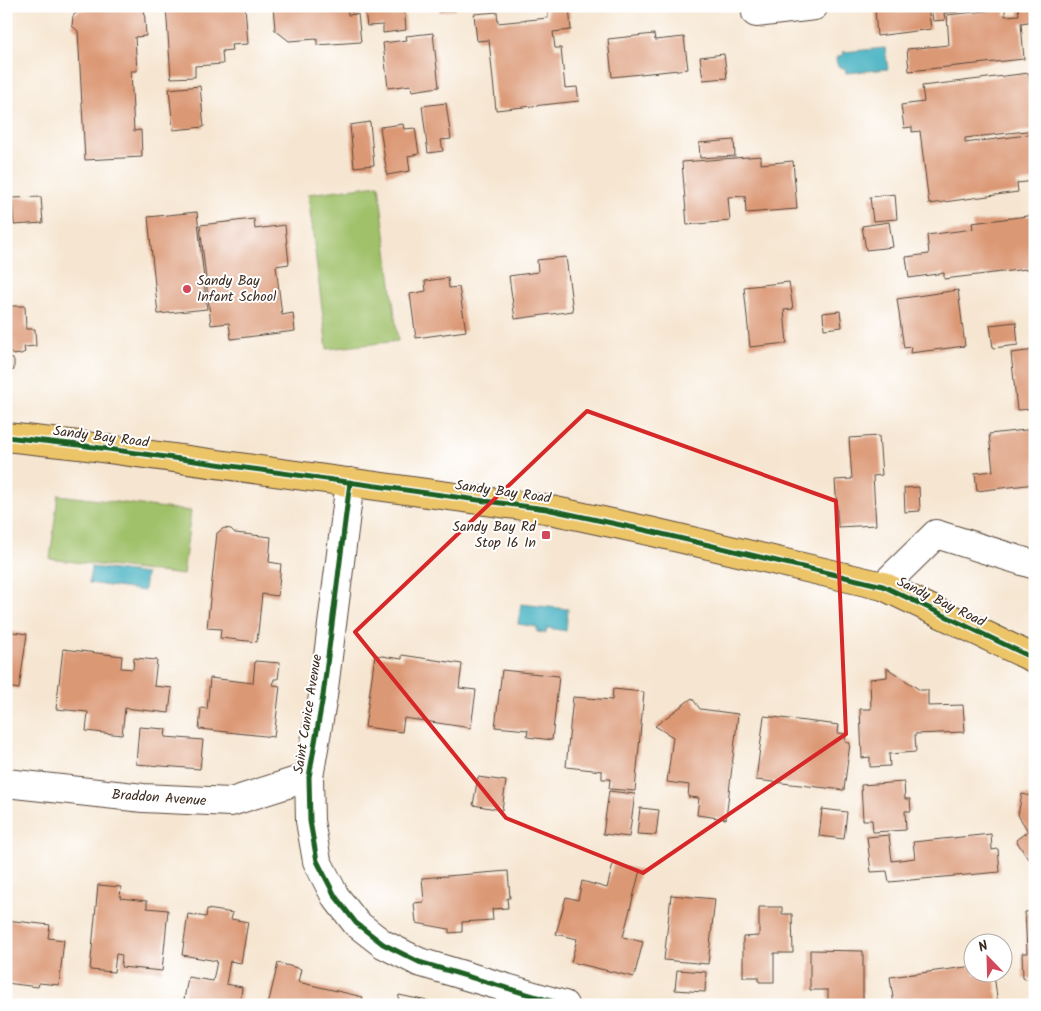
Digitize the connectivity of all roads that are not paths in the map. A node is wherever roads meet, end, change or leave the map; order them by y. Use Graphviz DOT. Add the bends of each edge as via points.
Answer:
graph roads {
  1 [pos="814,6"];
  2 [pos="756,14"];
  3 [pos="6,437"];
  4 [pos="350,482"];
  5 [pos="1035,565"];
  6 [pos="883,586"];
  7 [pos="1035,659"];
  8 [pos="309,777"];
  9 [pos="6,783"];
  10 [pos="564,1005"];
  1 -- 2 [label="street"];
  3 -- 4 [label="main road, Sandy Bay Road"];
  4 -- 6 [label="main road, Sandy Bay Road" via="546,509"];
  4 -- 8 [label="street, Saint Canice Avenue" via="324,696"];
  5 -- 6 [label="street" via="936,534"];
  6 -- 7 [label="main road, Sandy Bay Road"];
  8 -- 9 [label="street, Braddon Avenue" via="231,802 143,798"];
  8 -- 10 [label="street, Saint Canice Avenue" via="310,821 317,860 335,896 356,923 382,944 419,962"];
}
